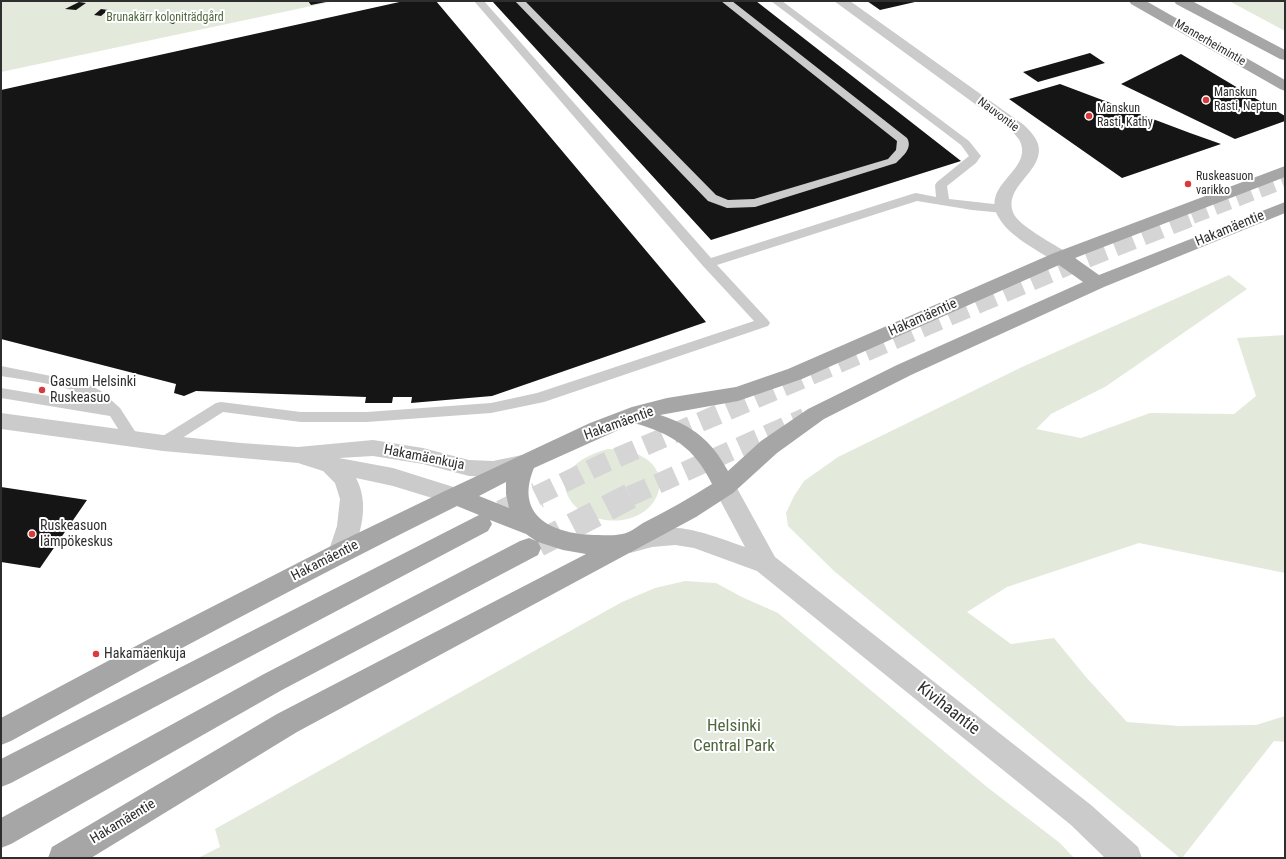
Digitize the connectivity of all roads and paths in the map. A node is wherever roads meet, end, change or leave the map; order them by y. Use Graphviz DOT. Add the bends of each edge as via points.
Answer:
graph roads {
  1 [pos="479,1"];
  2 [pos="520,1"];
  3 [pos="726,1"];
  4 [pos="776,1"];
  5 [pos="841,1"];
  6 [pos="1136,1"];
  7 [pos="1181,1"];
  8 [pos="1285,56"];
  9 [pos="1285,86"];
  10 [pos="1285,171"];
  11 [pos="943,200"];
  12 [pos="1285,207"];
  13 [pos="1003,209"];
  14 [pos="1061,257"];
  15 [pos="708,263"];
  16 [pos="1098,283"];
  17 [pos="1,370"];
  18 [pos="1,393"];
  19 [pos="115,412"];
  20 [pos="632,415"];
  21 [pos="1,421"];
  22 [pos="132,439"];
  23 [pos="163,443"];
  24 [pos="298,455"];
  25 [pos="525,462"];
  26 [pos="331,465"];
  27 [pos="725,486"];
  28 [pos="455,496"];
  29 [pos="480,524"];
  30 [pos="532,538"];
  31 [pos="627,544"];
  32 [pos="340,553"];
  33 [pos="766,564"];
  34 [pos="1,732"];
  35 [pos="1,774"];
  36 [pos="1,834"];
  37 [pos="63,858"];
  38 [pos="1127,858"];
  1 -- 15 [label="lane"];
  2 -- 3 [label="lane" via="712,198 727,204 755,203 892,161 902,151 903,140"];
  4 -- 11 [label="lane" via="972,151 975,156 972,161 941,185"];
  5 -- 13 [label="street, Nauvontie" via="1018,128 1025,136 1031,155 1006,190 1002,200"];
  6 -- 9 [label="main road, Mannerheimintie"];
  7 -- 8 [label="main road, Mannerheimintie"];
  10 -- 14 [label="main road, Hakamäentie"];
  11 -- 13 [label="lane"];
  11 -- 15 [label="lane" via="916,197"];
  12 -- 16 [label="main road, Hakamäentie"];
  13 -- 14 [label="street" via="1014,225"];
  14 -- 16 [label="main road"];
  14 -- 20 [label="main road, Hakamäentie" via="761,387"];
  15 -- 23 [label="lane" via="762,323 539,398 491,408 367,417 301,417 221,407"];
  16 -- 27 [label="main road, Hakamäentie" via="904,370 816,414 769,447"];
  17 -- 19 [label="lane" via="81,387 96,395"];
  18 -- 19 [label="lane"];
  19 -- 22 [label="lane"];
  20 -- 25 [label="main road, Hakamäentie"];
  20 -- 27 [label="main road" via="676,429 692,439 706,453"];
  21 -- 22 [label="street, Hakamäenkuja"];
  22 -- 23 [label="street, Hakamäenkuja"];
  23 -- 24 [label="street, Hakamäenkuja"];
  24 -- 25 [label="street, Hakamäenkuja" via="373,448 423,456 469,468 493,468"];
  24 -- 26 [label="street, Hakamäenkuja"];
  25 -- 28 [label="main road, Hakamäentie"];
  25 -- 30 [label="main road" via="518,481 517,495"];
  26 -- 28 [label="street, Hakamäenkuja" via="393,477"];
  26 -- 32 [label="street" via="345,480 352,497 352,513"];
  27 -- 31 [label="main road, Hakamäentie" via="688,511"];
  27 -- 33 [label="street, Kivihaantie"];
  28 -- 30 [label="main road"];
  28 -- 32 [label="main road, Hakamäentie"];
  29 -- 35 [label="main road"];
  30 -- 31 [label="main road" via="546,535 570,543 596,546"];
  30 -- 36 [label="main road"];
  31 -- 33 [label="street, Kivihaantie" via="667,536 695,539"];
  31 -- 37 [label="main road, Hakamäentie" via="287,723"];
  32 -- 34 [label="main road, Hakamäentie"];
  33 -- 38 [label="street, Kivihaantie" via="1081,814"];
}
